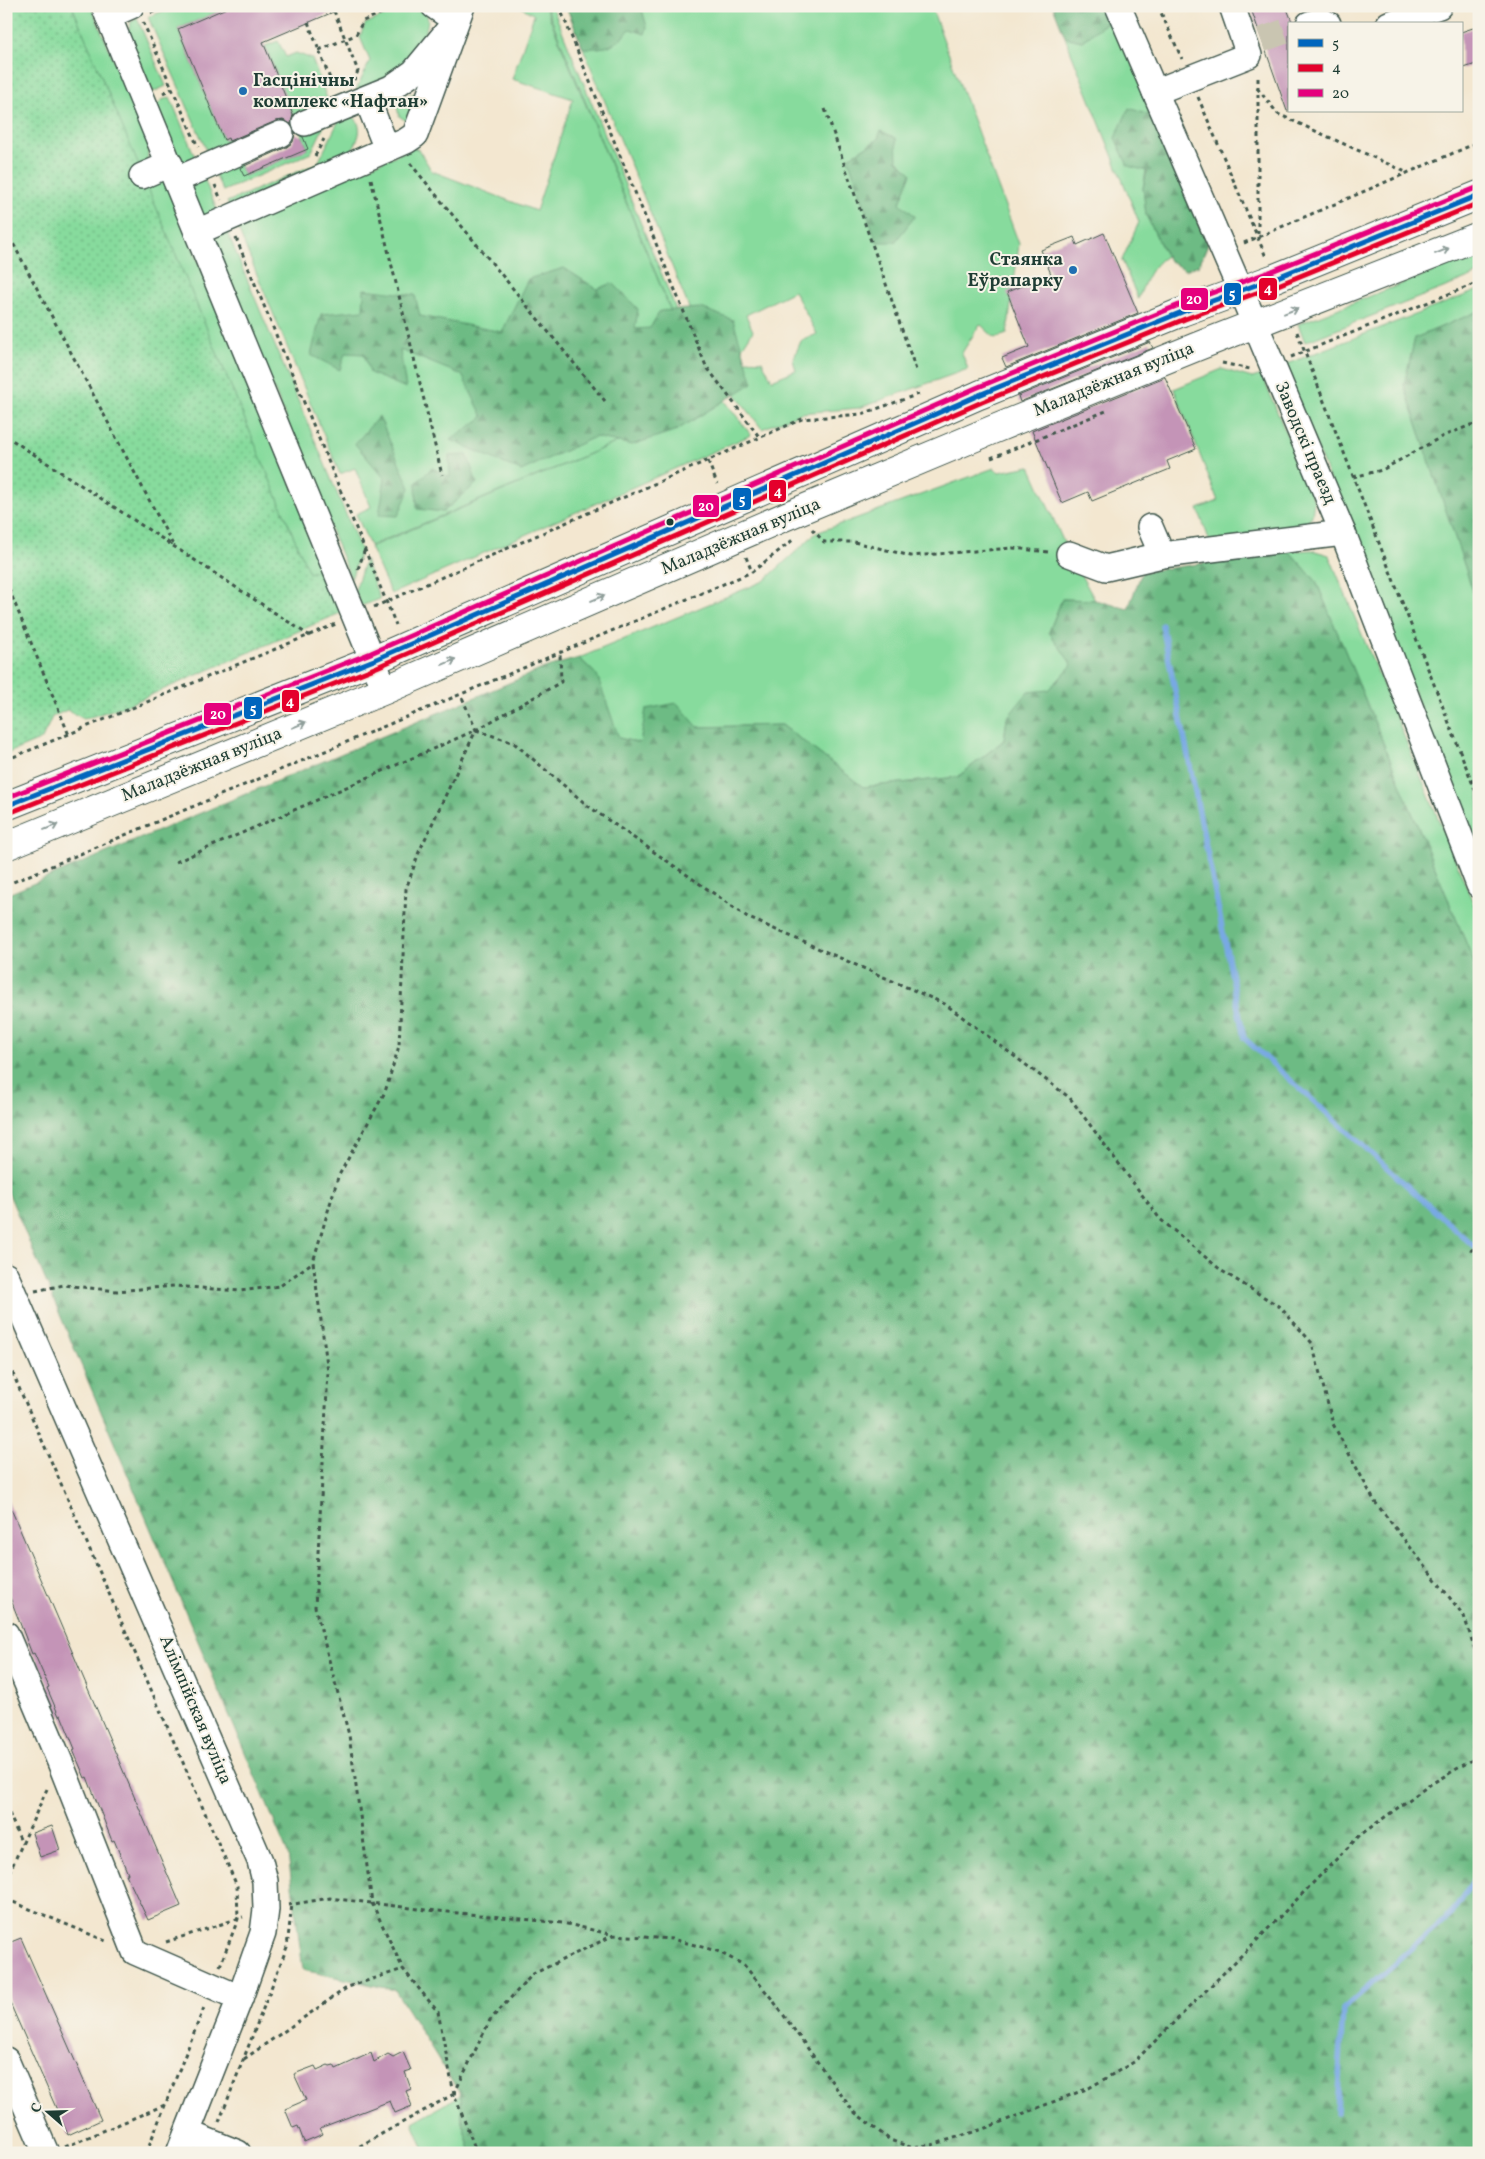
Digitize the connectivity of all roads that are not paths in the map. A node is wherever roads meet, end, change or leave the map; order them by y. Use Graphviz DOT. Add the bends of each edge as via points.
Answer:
graph roads {
  1 [pos="434,6"];
  2 [pos="1118,6"];
  3 [pos="1232,6"];
  4 [pos="1438,6"];
  5 [pos="106,11"];
  6 [pos="136,12"];
  7 [pos="459,14"];
  8 [pos="1394,22"];
  9 [pos="1155,92"];
  10 [pos="367,99"];
  11 [pos="304,123"];
  12 [pos="281,134"];
  13 [pos="383,151"];
  14 [pos="173,172"];
  15 [pos="142,176"];
  16 [pos="1479,195"];
  17 [pos="197,232"];
  18 [pos="1479,236"];
  19 [pos="1240,290"];
  20 [pos="1255,324"];
  21 [pos="1150,527"];
  22 [pos="1343,533"];
  23 [pos="1069,554"];
  24 [pos="1162,556"];
  25 [pos="374,660"];
  26 [pos="385,690"];
  27 [pos="6,806"];
  28 [pos="6,846"];
  29 [pos="1479,885"];
  30 [pos="9,1289"];
  31 [pos="6,1634"];
  32 [pos="240,1998"];
  33 [pos="6,2060"];
  34 [pos="183,2143"];
  35 [pos="43,2146"];
  36 [pos="238,2153"];
  1 -- 7 [label="street"];
  2 -- 9 [label="street, Заводскі праезд"];
  3 -- 9 [label="street" via="1255,47"];
  4 -- 8 [label="street"];
  5 -- 6 [label="street"];
  5 -- 14 [label="street"];
  7 -- 10 [label="street" via="414,72 392,88"];
  7 -- 13 [label="street" via="415,135"];
  9 -- 19 [label="street, Заводскі праезд"];
  10 -- 11 [label="street"];
  10 -- 13 [label="street"];
  12 -- 14 [label="street" via="207,166"];
  13 -- 17 [label="street"];
  14 -- 15 [label="street"];
  14 -- 17 [label="street"];
  16 -- 19 [label="main road, Маладзёжная вуліца"];
  17 -- 25 [label="street"];
  20 -- 18 [label="main road, Маладзёжная вуліца, one-way"];
  19 -- 20 [label="street, Заводскі праезд"];
  19 -- 25 [label="main road, Маладзёжная вуліца" via="979,395"];
  20 -- 22 [label="street, Заводскі праезд"];
  26 -- 20 [label="main road, Маладзёжная вуліца, one-way" via="776,521 997,442 1196,347"];
  21 -- 24 [label="street"];
  22 -- 24 [label="street"];
  22 -- 29 [label="street, Заводскі праезд"];
  23 -- 24 [label="street" via="1106,568"];
  25 -- 26 [label="street"];
  25 -- 27 [label="main road, Маладзёжная вуліца"];
  28 -- 26 [label="main road, Маладзёжная вуліца, one-way"];
  30 -- 32 [label="street, Алімпійская вуліца" via="260,1861 265,1881 263,1933"];
  31 -- 32 [label="street" via="135,1952"];
  32 -- 34 [label="street, Алімпійская вуліца"];
  33 -- 35 [label="street"];
  34 -- 36 [label="street" via="211,2142"];
}
